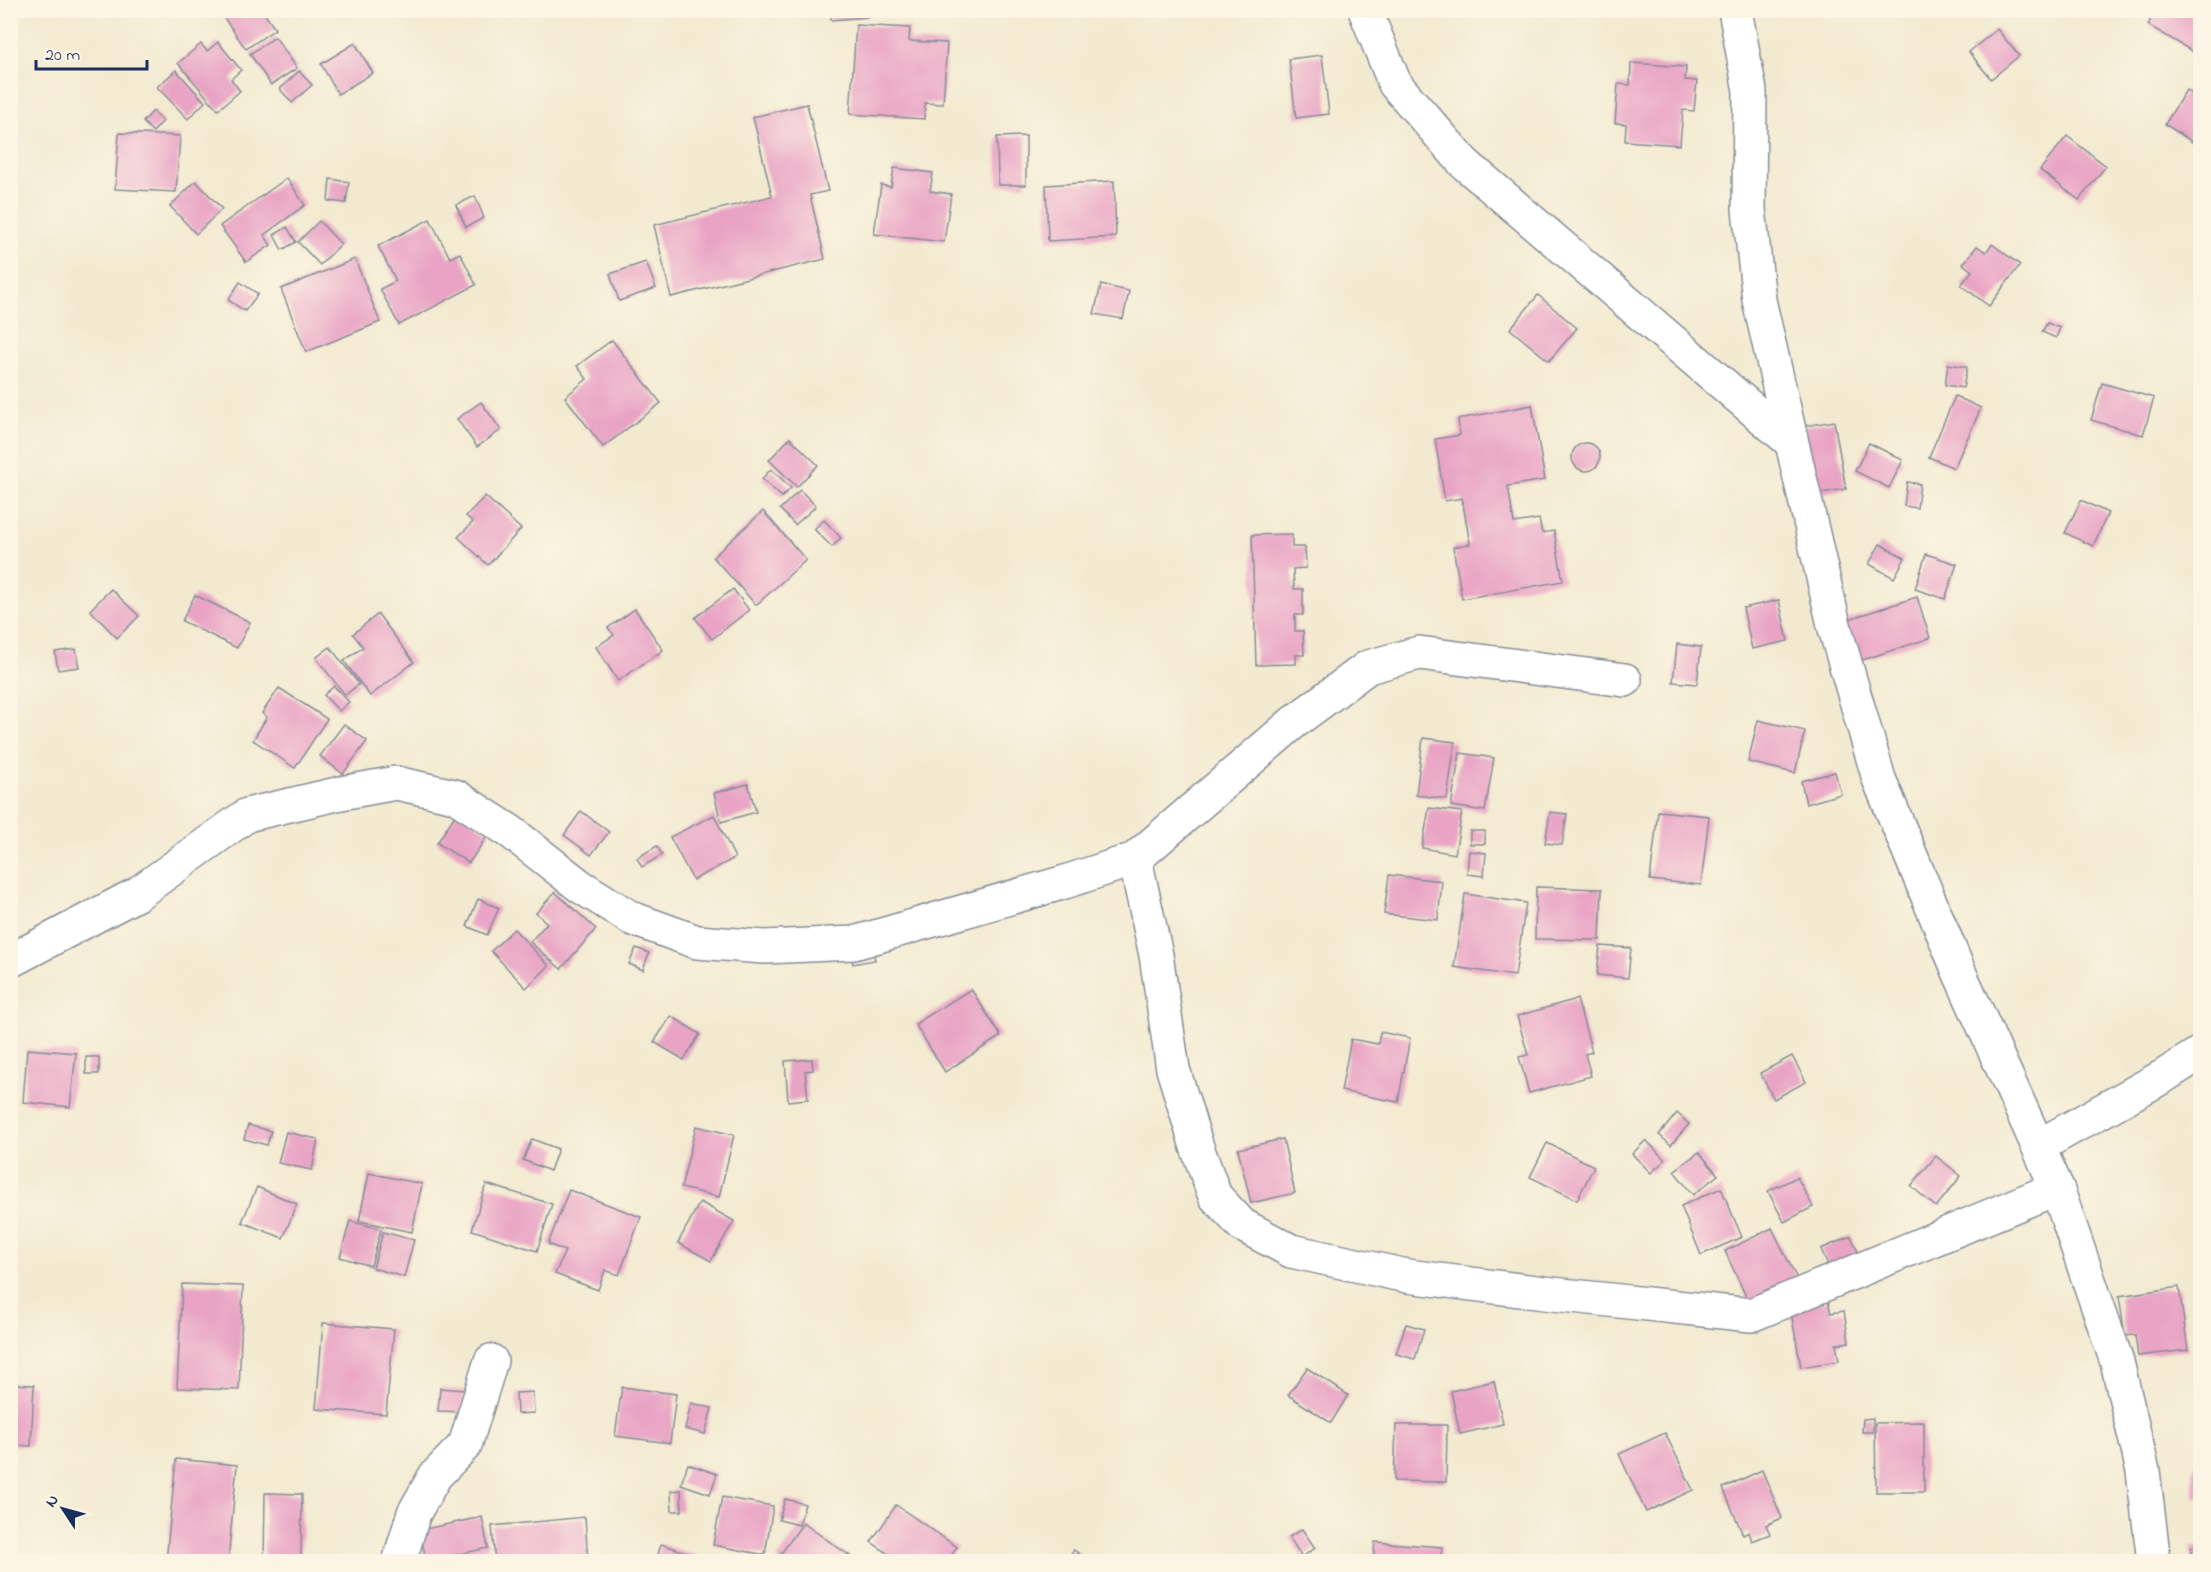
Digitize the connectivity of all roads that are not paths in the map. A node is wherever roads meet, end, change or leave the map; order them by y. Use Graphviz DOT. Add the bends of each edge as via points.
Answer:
graph roads {
  1 [pos="1365,10"];
  2 [pos="1735,10"];
  3 [pos="1791,442"];
  4 [pos="1624,680"];
  5 [pos="1135,859"];
  6 [pos="10,961"];
  7 [pos="2200,1053"];
  8 [pos="2039,1146"];
  9 [pos="2058,1188"];
  10 [pos="491,1361"];
  11 [pos="399,1562"];
  12 [pos="2154,1562"];
  1 -- 3 [label="street" via="1395,84 1465,164"];
  2 -- 3 [label="street" via="1750,91 1749,209 1759,300"];
  3 -- 8 [label="street" via="1834,626 1879,779 1960,974"];
  4 -- 5 [label="street" via="1419,653 1368,667 1294,722"];
  5 -- 6 [label="street" via="854,943 765,947 697,942 631,918 455,796 396,783 247,815 137,894"];
  5 -- 9 [label="street" via="1156,955 1173,1069 1215,1196 1242,1225 1291,1251 1407,1276 1751,1315"];
  7 -- 8 [label="street"];
  8 -- 9 [label="street"];
  9 -- 12 [label="street" via="2117,1362 2143,1471"];
  10 -- 11 [label="street" via="465,1445 435,1476 414,1513"];
}
